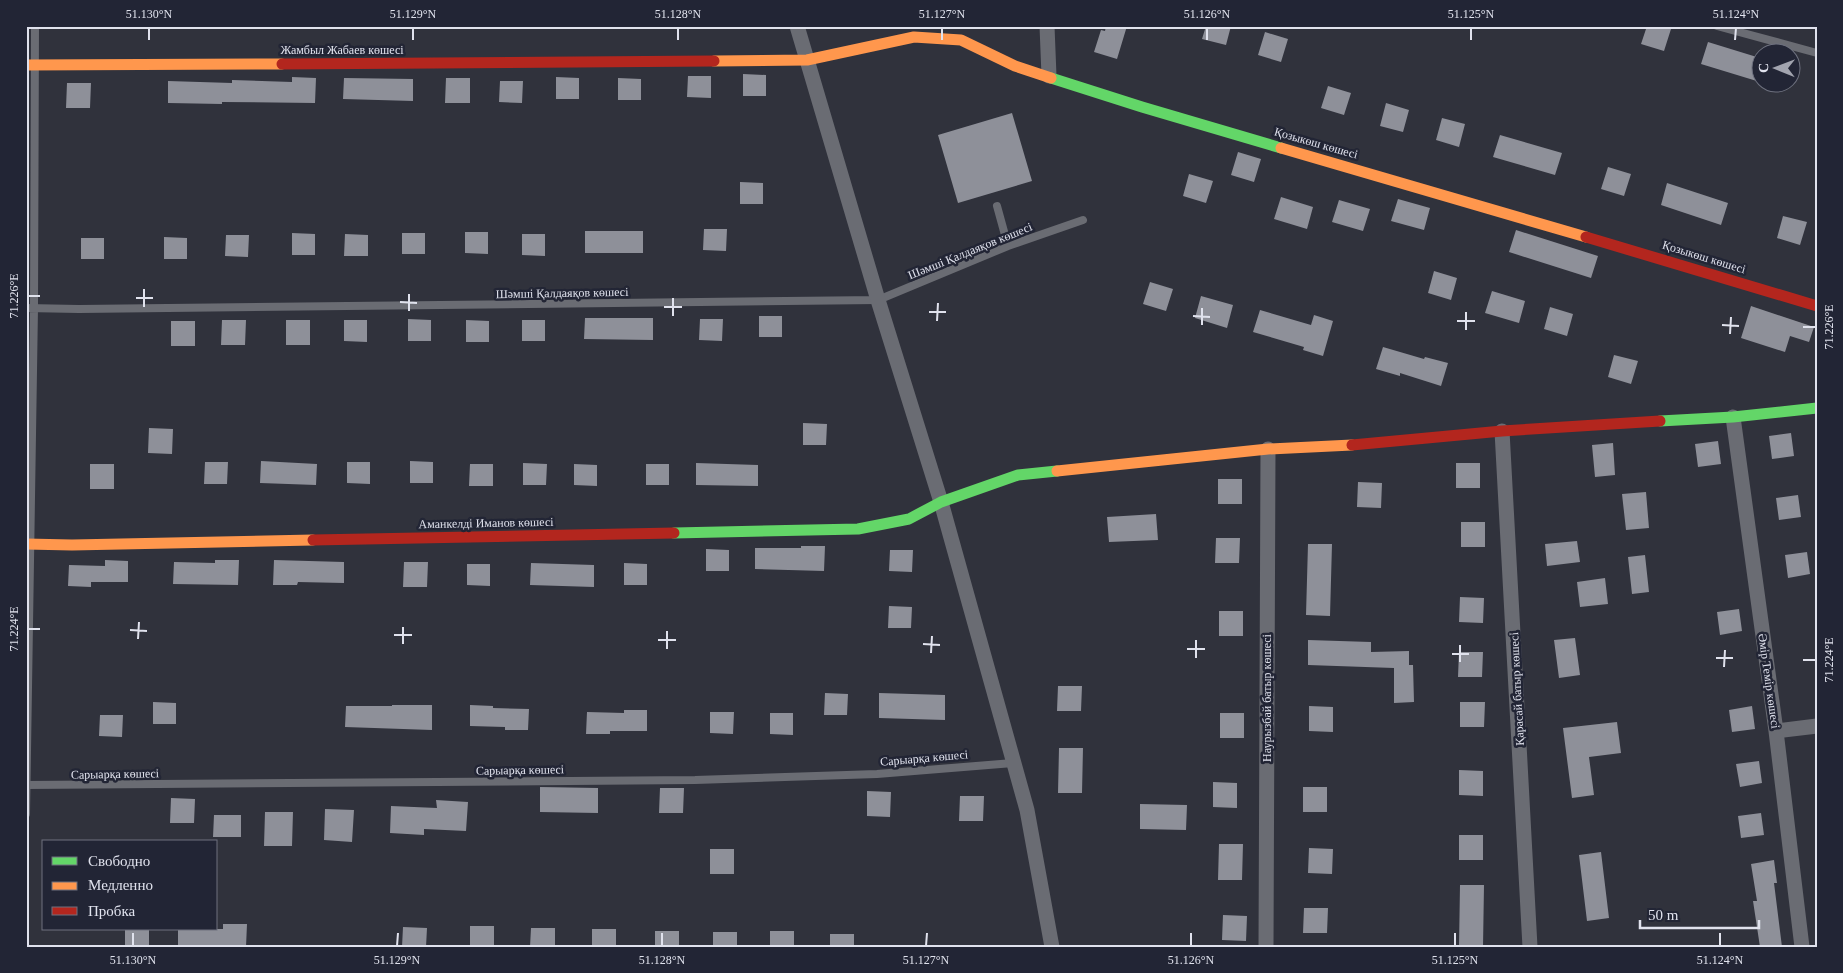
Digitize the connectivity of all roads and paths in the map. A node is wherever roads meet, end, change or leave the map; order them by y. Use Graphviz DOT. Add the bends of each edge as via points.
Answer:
graph roads {
  1 [pos="35,26"];
  2 [pos="797,26"];
  3 [pos="1047,26"];
  4 [pos="1717,26"];
  5 [pos="1817,53"];
  6 [pos="807,60"];
  7 [pos="30,65"];
  8 [pos="1049,76"];
  9 [pos="997,206"];
  10 [pos="1083,220"];
  11 [pos="1008,246"];
  12 [pos="878,300"];
  13 [pos="1817,306"];
  14 [pos="30,308"];
  15 [pos="1817,408"];
  16 [pos="1732,416"];
  17 [pos="1502,431"];
  18 [pos="1268,449"];
  19 [pos="941,502"];
  20 [pos="28,544"];
  21 [pos="1817,726"];
  22 [pos="1776,731"];
  23 [pos="1013,762"];
  24 [pos="26,785"];
  25 [pos="26,814"];
  26 [pos="1052,947"];
  27 [pos="1266,947"];
  28 [pos="1530,947"];
  29 [pos="1802,947"];
  1 -- 7 [label="lane"];
  2 -- 6 [label="street"];
  3 -- 8 [label="street"];
  4 -- 5 [label="lane"];
  6 -- 7 [label="street, Жамбыл Жабаев көшесі"];
  6 -- 8 [label="street, Қозыкөш көшесі" via="914,37 961,40 1015,66"];
  6 -- 12 [label="street"];
  7 -- 14 [label="lane"];
  8 -- 13 [label="street, Қозыкөш көшесі" via="1142,107"];
  9 -- 11 [label="lane"];
  10 -- 11 [label="lane, Шәмші Қалдаяқов көшесі"];
  11 -- 12 [label="lane, Шәмші Қалдаяқов көшесі"];
  12 -- 14 [label="lane, Шәмші Қалдаяқов көшесі"];
  12 -- 19 [label="street"];
  14 -- 20 [label="lane"];
  15 -- 16 [label="street, Аманкелді Иманов көшесі"];
  16 -- 17 [label="street, Аманкелді Иманов көшесі"];
  16 -- 22 [label="street, Әмір Темір көшесі"];
  17 -- 18 [label="street, Аманкелді Иманов көшесі" via="1346,446"];
  17 -- 28 [label="street, Қарасай батыр көшесі"];
  18 -- 19 [label="street, Аманкелді Иманов көшесі" via="1018,475"];
  18 -- 27 [label="street, Наурызбай батыр көшесі"];
  19 -- 20 [label="street, Аманкелді Иманов көшесі" via="909,519 858,529"];
  19 -- 23 [label="street"];
  20 -- 24 [label="lane"];
  21 -- 22 [label="street"];
  22 -- 29 [label="street, Әмір Темір көшесі"];
  23 -- 24 [label="lane, Сарыарқа көшесі" via="877,774 695,780"];
  23 -- 26 [label="street" via="1027,810"];
  24 -- 25 [label="lane"];
}
